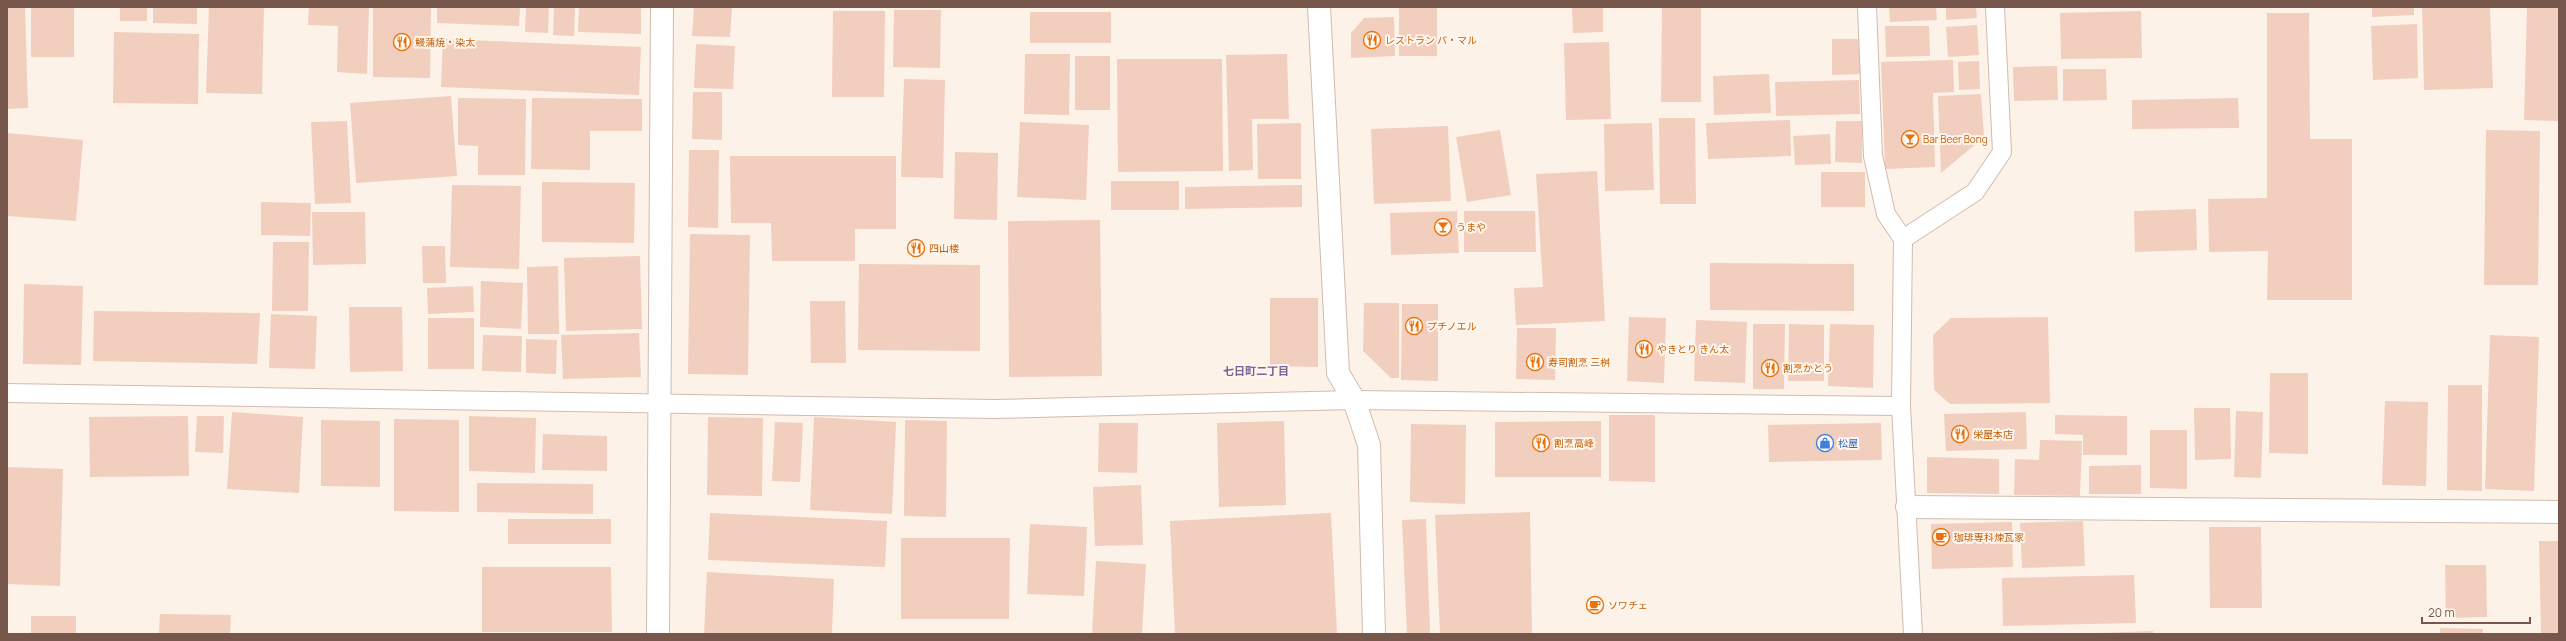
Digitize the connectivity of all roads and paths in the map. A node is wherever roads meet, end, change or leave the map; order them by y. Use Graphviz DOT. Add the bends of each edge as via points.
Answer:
graph roads {
  1 [pos="662,7"];
  2 [pos="1319,7"];
  3 [pos="1868,7"];
  4 [pos="1995,7"];
  5 [pos="1903,239"];
  6 [pos="7,392"];
  7 [pos="1354,400"];
  8 [pos="659,403"];
  9 [pos="1901,406"];
  10 [pos="1907,507"];
  11 [pos="2559,512"];
  12 [pos="658,634"];
  13 [pos="1374,634"];
  14 [pos="1913,634"];
  1 -- 8 [label="street"];
  2 -- 7 [label="street" via="1338,373"];
  3 -- 5 [label="lane" via="1873,156 1886,214"];
  4 -- 5 [label="lane" via="2002,152 1975,192"];
  5 -- 9 [label="lane"];
  6 -- 8 [label="lane"];
  7 -- 8 [label="lane" via="994,409"];
  7 -- 9 [label="lane"];
  7 -- 13 [label="street" via="1369,445"];
  8 -- 12 [label="street"];
  9 -- 10 [label="lane"];
  10 -- 11 [label="street"];
  10 -- 14 [label="lane"];
}
